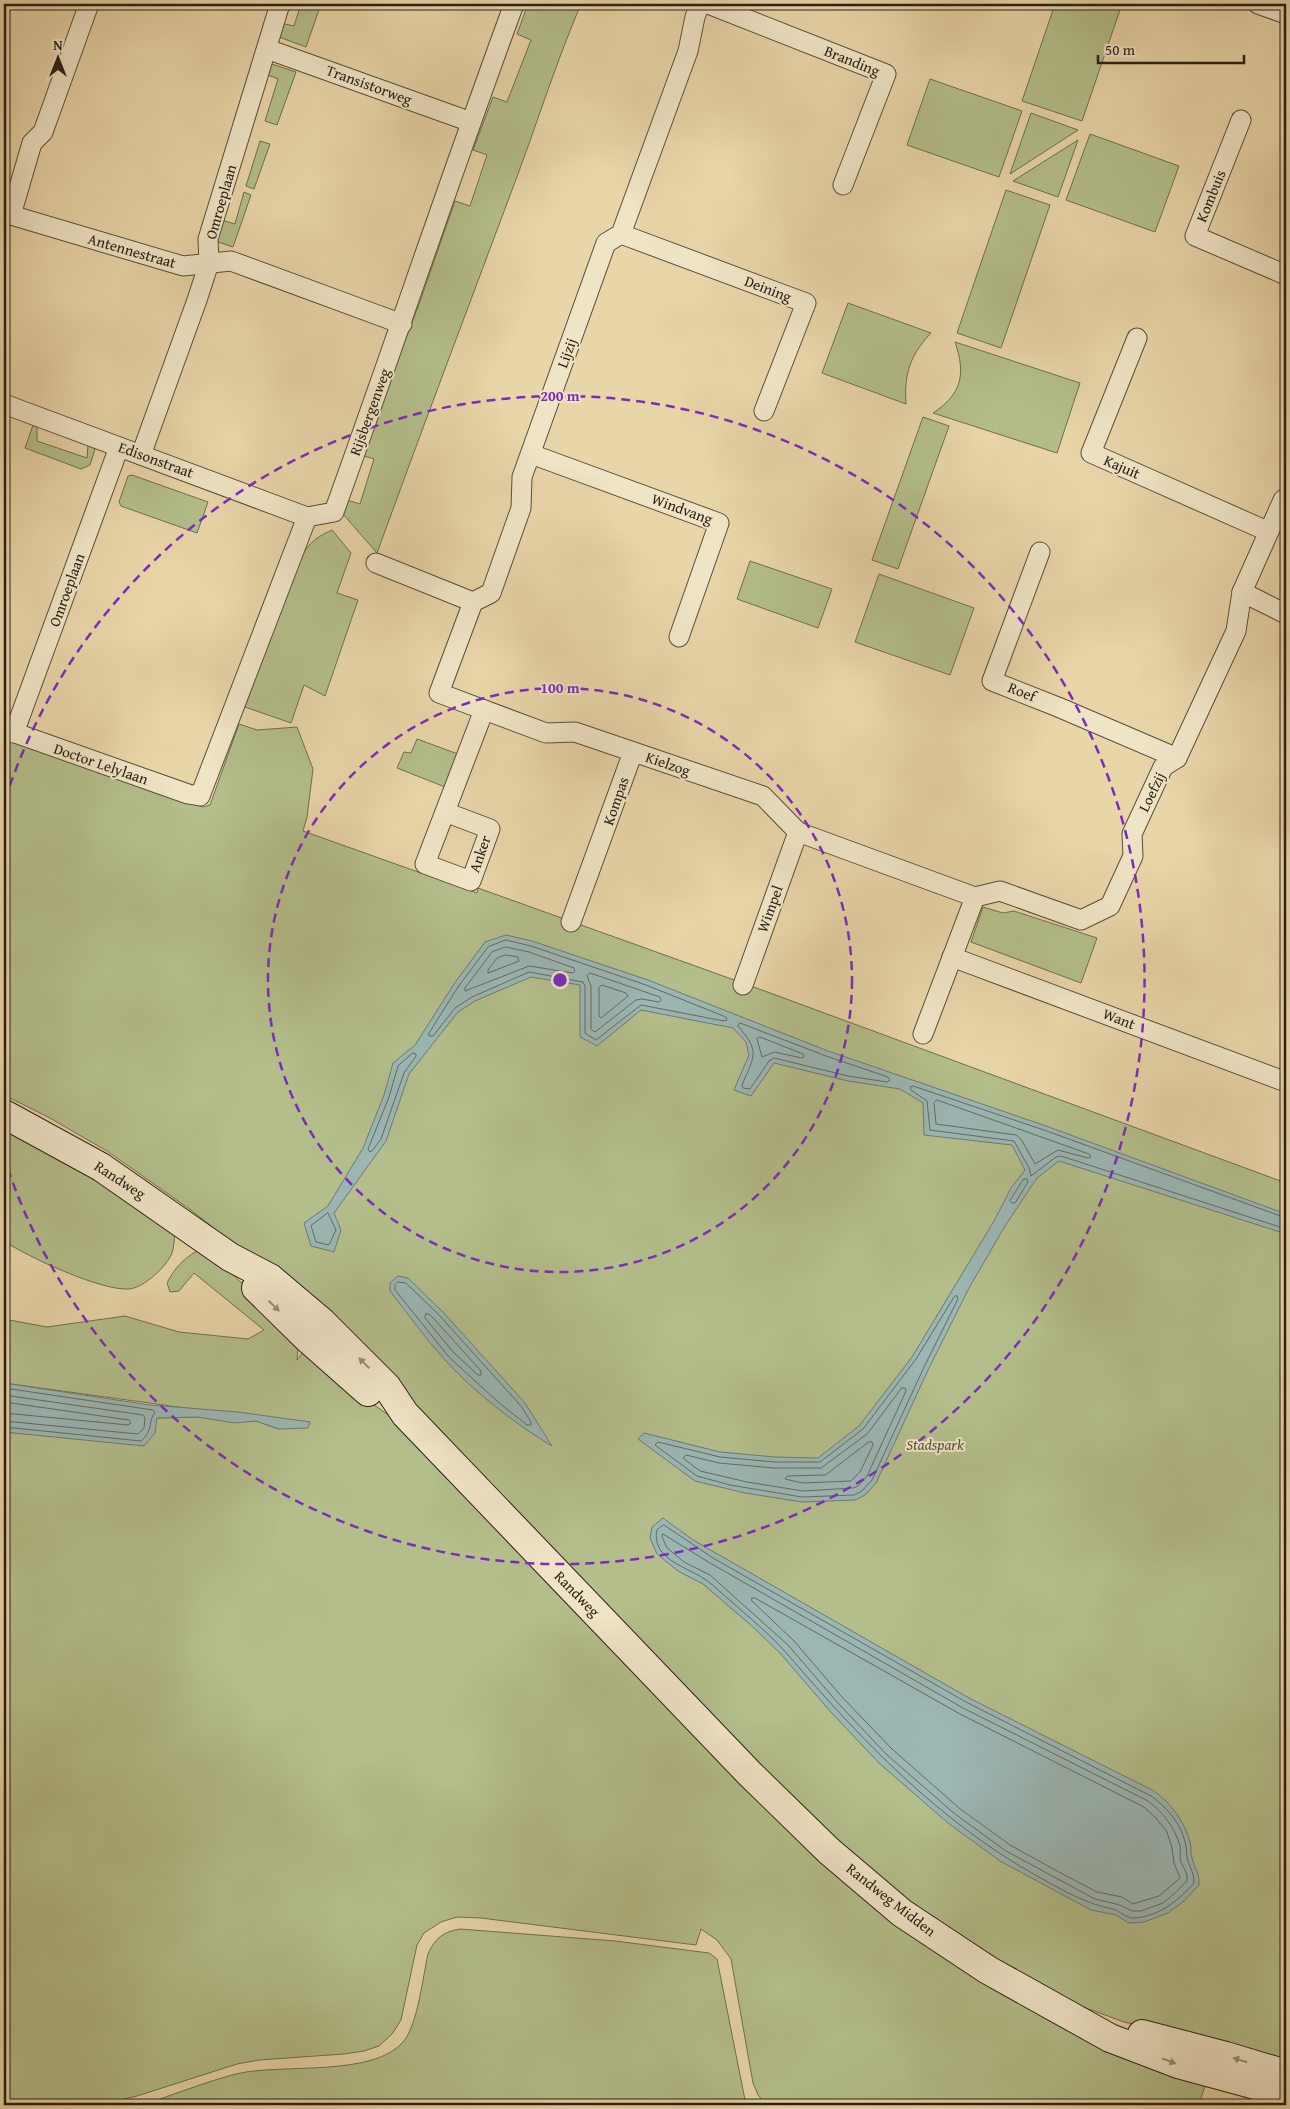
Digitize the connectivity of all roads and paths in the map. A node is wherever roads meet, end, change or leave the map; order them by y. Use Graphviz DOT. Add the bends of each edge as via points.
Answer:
graph roads {
  1 [pos="89,4"];
  2 [pos="280,4"];
  3 [pos="514,4"];
  4 [pos="700,4"];
  5 [pos="708,4"];
  6 [pos="1258,4"];
  7 [pos="1286,14"];
  8 [pos="267,49"];
  9 [pos="1241,120"];
  10 [pos="471,122"];
  11 [pos="843,186"];
  12 [pos="7,214"];
  13 [pos="621,234"];
  14 [pos="209,263"];
  15 [pos="1286,275"];
  16 [pos="402,324"];
  17 [pos="1137,338"];
  18 [pos="4,404"];
  19 [pos="764,411"];
  20 [pos="119,447"];
  21 [pos="530,454"];
  22 [pos="141,455"];
  23 [pos="1286,498"];
  24 [pos="307,517"];
  25 [pos="1268,531"];
  26 [pos="1040,552"];
  27 [pos="376,563"];
  28 [pos="1242,592"];
  29 [pos="473,602"];
  30 [pos="1286,614"];
  31 [pos="680,637"];
  32 [pos="484,710"];
  33 [pos="9,731"];
  34 [pos="633,752"];
  35 [pos="1177,758"];
  36 [pos="445,812"];
  37 [pos="798,832"];
  38 [pos="975,897"];
  39 [pos="571,922"];
  40 [pos="952,957"];
  41 [pos="743,985"];
  42 [pos="922,1034"];
  43 [pos="1286,1082"];
  44 [pos="4,1114"];
  45 [pos="749,1773"];
  46 [pos="1077,2019"];
  47 [pos="1286,2074"];
  48 [pos="1286,2092"];
  1 -- 12 [label="street" via="43,132 32,143"];
  2 -- 8 [label="street, Omroeplaan"];
  3 -- 10 [label="street, Rijsbergenweg"];
  4 -- 13 [label="street, Lijzij" via="688,51"];
  5 -- 11 [label="street, Branding" via="886,74"];
  6 -- 7 [label="street"];
  8 -- 10 [label="street, Transistorweg"];
  8 -- 14 [label="street, Omroeplaan" via="208,239"];
  9 -- 15 [label="street, Kombuis" via="1195,236"];
  10 -- 16 [label="street, Rijsbergenweg"];
  12 -- 14 [label="street, Antennestraat" via="183,266"];
  13 -- 19 [label="street, Deining" via="806,303"];
  13 -- 21 [label="street, Lijzij" via="606,243"];
  14 -- 16 [label="street, Antennestraat" via="231,261"];
  14 -- 22 [label="street, Omroeplaan"];
  16 -- 24 [label="street, Rijsbergenweg" via="334,512"];
  17 -- 25 [label="street, Kajuit" via="1091,453"];
  18 -- 20 [label="street, Edisonstraat"];
  20 -- 22 [label="street, Edisonstraat"];
  20 -- 33 [label="street, Omroeplaan"];
  21 -- 29 [label="street, Lijzij" via="522,477 521,508 492,593"];
  21 -- 31 [label="street, Windvang" via="719,523"];
  22 -- 24 [label="street, Edisonstraat"];
  23 -- 25 [label="street, Loefzij"];
  24 -- 33 [label="street, Doctor Lelylaan" via="200,796"];
  25 -- 28 [label="street, Loefzij"];
  26 -- 35 [label="street, Roef" via="992,681"];
  27 -- 29 [label="street"];
  28 -- 30 [label="street"];
  28 -- 35 [label="street, Loefzij" via="1236,631"];
  29 -- 32 [label="street, Kielzog" via="439,693"];
  32 -- 34 [label="street, Kielzog" via="546,733 575,732"];
  32 -- 36 [label="street"];
  34 -- 37 [label="street, Kielzog" via="763,796"];
  34 -- 39 [label="street, Kompas"];
  35 -- 38 [label="street, Loefzij" via="1163,767 1132,834 1133,856 1110,906 1081,920 1000,891"];
  37 -- 38 [label="street, Kielzog"];
  37 -- 41 [label="street, Wimpel"];
  38 -- 40 [label="street"];
  40 -- 42 [label="street"];
  40 -- 43 [label="street, Want"];
  44 -- 45 [label="main road, Randweg" via="101,1167 230,1257 270,1278 322,1322 387,1387 405,1414"];
  45 -- 46 [label="main road, Randweg Midden" via="829,1851 902,1913 988,1970"];
  47 -- 46 [label="main road, Randweg Midden, one-way" via="1111,2025"];
  46 -- 48 [label="main road, Randweg Midden, one-way" via="1110,2038 1178,2064"];
}
